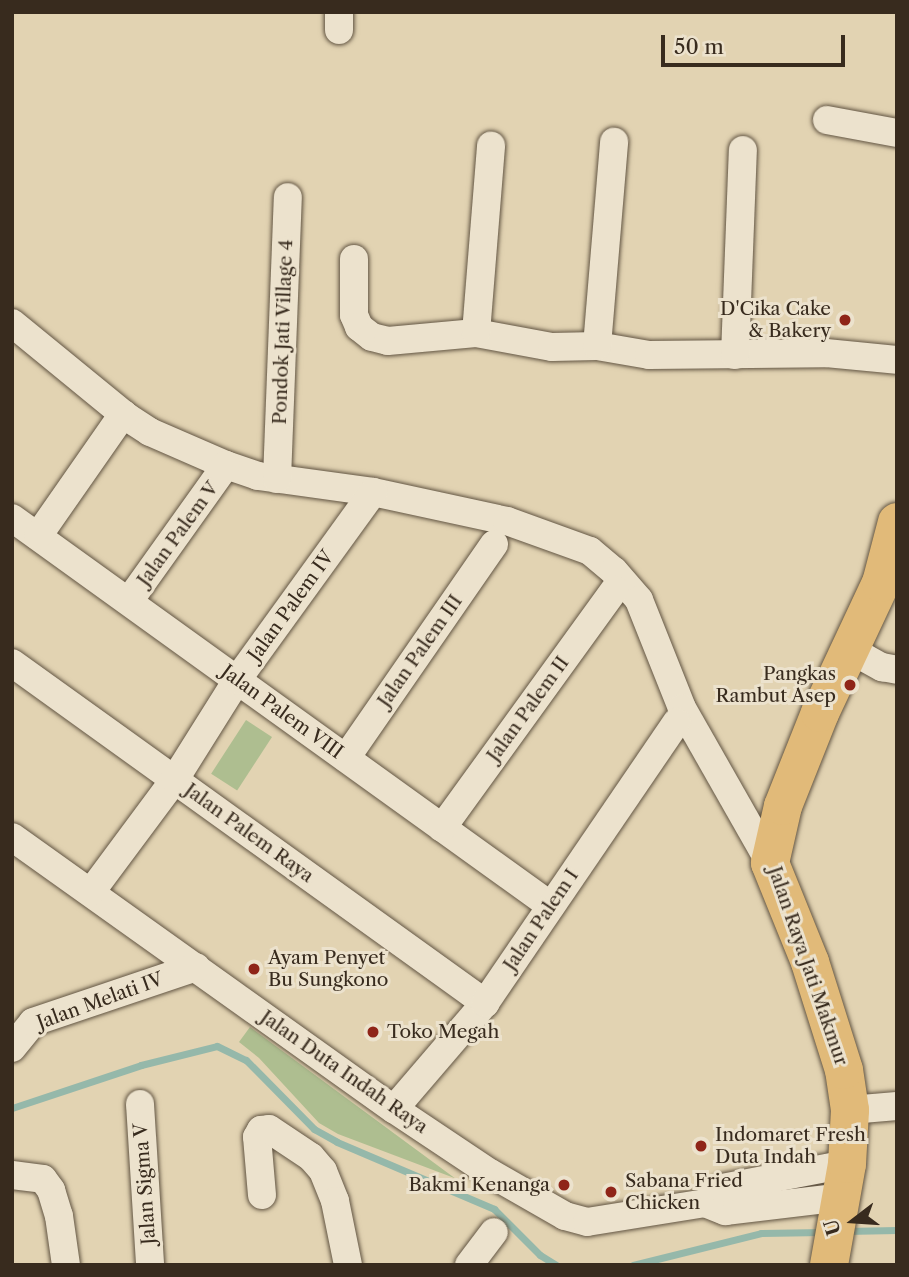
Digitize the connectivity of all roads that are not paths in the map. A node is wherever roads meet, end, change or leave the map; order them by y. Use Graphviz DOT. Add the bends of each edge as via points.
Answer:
graph roads {
  1 [pos="827,120"];
  2 [pos="897,133"];
  3 [pos="614,142"];
  4 [pos="491,146"];
  5 [pos="743,150"];
  6 [pos="288,197"];
  7 [pos="354,259"];
  8 [pos="12,323"];
  9 [pos="476,333"];
  10 [pos="597,346"];
  11 [pos="735,355"];
  12 [pos="897,360"];
  13 [pos="123,414"];
  14 [pos="226,466"];
  15 [pos="277,473"];
  16 [pos="373,492"];
  17 [pos="12,518"];
  18 [pos="897,522"];
  19 [pos="38,536"];
  20 [pos="494,544"];
  21 [pos="614,590"];
  22 [pos="129,601"];
  23 [pos="849,649"];
  24 [pos="12,663"];
  25 [pos="897,670"];
  26 [pos="237,680"];
  27 [pos="677,722"];
  28 [pos="346,758"];
  29 [pos="175,779"];
  30 [pos="442,828"];
  31 [pos="12,836"];
  32 [pos="770,863"];
  33 [pos="91,892"];
  34 [pos="551,906"];
  35 [pos="196,967"];
  36 [pos="485,1003"];
  37 [pos="23,1015"];
  38 [pos="12,1048"];
  39 [pos="140,1104"];
  40 [pos="897,1106"];
  41 [pos="394,1109"];
  42 [pos="850,1110"];
  43 [pos="12,1175"];
  44 [pos="262,1195"];
  45 [pos="842,1195"];
  46 [pos="830,1263"];
  47 [pos="66,1265"];
  48 [pos="150,1265"];
  49 [pos="348,1265"];
  1 -- 2 [label="street"];
  3 -- 10 [label="street"];
  4 -- 9 [label="street"];
  5 -- 11 [label="street"];
  6 -- 15 [label="street, Pondok Jati Village 4"];
  7 -- 9 [label="street" via="354,315 359,327 372,337 388,341"];
  8 -- 13 [label="street"];
  9 -- 10 [label="street" via="552,347"];
  10 -- 11 [label="street" via="649,355"];
  11 -- 12 [label="street" via="826,353"];
  13 -- 14 [label="street" via="150,432"];
  13 -- 19 [label="street"];
  14 -- 15 [label="street"];
  14 -- 22 [label="street, Jalan Palem V"];
  15 -- 16 [label="street"];
  16 -- 26 [label="street, Jalan Palem IV"];
  16 -- 32 [label="street" via="541,531 590,551 614,571 639,600 682,708"];
  17 -- 19 [label="street, Jalan Palem VIII"];
  18 -- 23 [label="main road, Jalan Raya Jati Makmur" via="881,583"];
  19 -- 22 [label="street, Jalan Palem VIII"];
  20 -- 28 [label="street, Jalan Palem III"];
  21 -- 30 [label="street, Jalan Palem II"];
  22 -- 26 [label="street, Jalan Palem VIII"];
  23 -- 25 [label="street"];
  23 -- 32 [label="main road, Jalan Raya Jati Makmur" via="783,806"];
  24 -- 29 [label="street, Jalan Palem Raya"];
  26 -- 28 [label="street, Jalan Palem VIII"];
  26 -- 29 [label="street, Jalan Palem IV"];
  27 -- 34 [label="street, Jalan Palem I"];
  28 -- 30 [label="street, Jalan Palem VIII"];
  29 -- 33 [label="street, Jalan Palem IV"];
  29 -- 36 [label="street, Jalan Palem Raya"];
  30 -- 34 [label="street, Jalan Palem VIII"];
  31 -- 33 [label="street, Jalan Duta Indah Raya"];
  32 -- 42 [label="main road, Jalan Raya Jati Makmur" via="814,974 844,1070"];
  33 -- 35 [label="street, Jalan Duta Indah Raya"];
  34 -- 36 [label="street, Jalan Palem I"];
  35 -- 37 [label="street, Jalan Melati IV"];
  35 -- 41 [label="street, Jalan Duta Indah Raya"];
  36 -- 41 [label="street, Jalan Palem I"];
  37 -- 38 [label="street, Jalan Melati IV"];
  39 -- 48 [label="street, Jalan Sigma V"];
  40 -- 42 [label="street"];
  41 -- 45 [label="street, Jalan Duta Indah Raya" via="490,1173 565,1216 587,1222 705,1203 725,1211"];
  42 -- 45 [label="main road, Jalan Raya Jati Makmur"];
  43 -- 47 [label="street" via="33,1175 51,1190 60,1216"];
  44 -- 49 [label="street" via="257,1137 261,1130 269,1129 311,1157 323,1171 335,1201"];
  45 -- 46 [label="main road, Jalan Raya Jati Makmur"];
}
